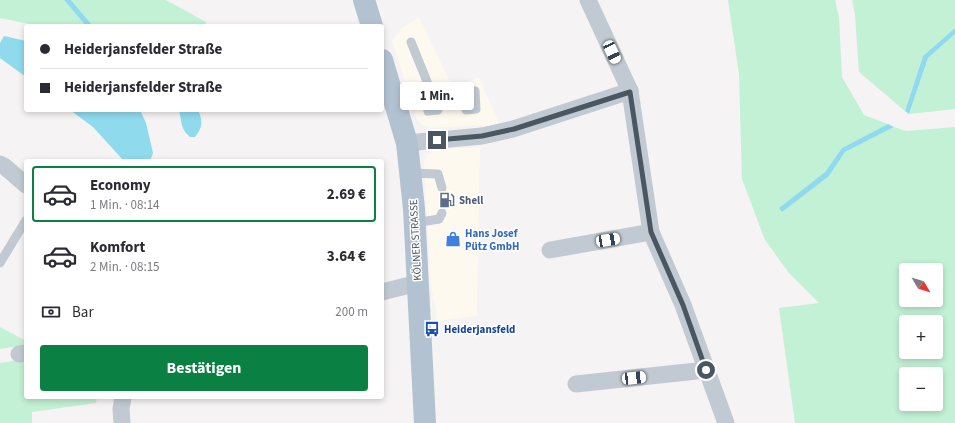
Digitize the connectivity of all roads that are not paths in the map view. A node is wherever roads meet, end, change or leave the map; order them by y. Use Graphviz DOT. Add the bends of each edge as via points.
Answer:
graph roads {
  1 [pos="364,0"];
  2 [pos="588,0"];
  3 [pos="371,24"];
  4 [pos="411,42"];
  5 [pos="384,67"];
  6 [pos="630,92"];
  7 [pos="429,95"];
  8 [pos="395,106"];
  9 [pos="438,110"];
  10 [pos="466,110"];
  11 [pos="407,143"];
  12 [pos="0,164"];
  13 [pos="410,173"];
  14 [pos="24,183"];
  15 [pos="442,188"];
  16 [pos="442,213"];
  17 [pos="24,223"];
  18 [pos="415,223"];
  19 [pos="651,232"];
  20 [pos="550,250"];
  21 [pos="0,263"];
  22 [pos="418,283"];
  23 [pos="384,292"];
  24 [pos="706,370"];
  25 [pos="576,384"];
  26 [pos="123,399"];
  27 [pos="122,423"];
  28 [pos="424,423"];
  29 [pos="726,423"];
  1 -- 3 [label="main road"];
  2 -- 6 [label="street"];
  4 -- 7 [label="lane"];
  5 -- 8 [label="main road, KÖLNER STRASSE"];
  6 -- 11 [label="street" via="514,129 482,136"];
  6 -- 19 [label="street"];
  7 -- 8 [label="lane"];
  7 -- 9 [label="lane" via="428,111"];
  7 -- 10 [label="lane" via="475,91 476,110"];
  8 -- 11 [label="main road, KÖLNER STRASSE"];
  11 -- 13 [label="main road, KÖLNER STRASSE"];
  12 -- 14 [label="street"];
  13 -- 15 [label="lane" via="438,174"];
  13 -- 18 [label="main road, KÖLNER STRASSE"];
  16 -- 18 [label="lane" via="439,219"];
  17 -- 21 [label="lane"];
  18 -- 22 [label="main road, KÖLNER STRASSE"];
  19 -- 20 [label="street"];
  19 -- 24 [label="street" via="683,305"];
  22 -- 23 [label="street"];
  22 -- 28 [label="main road, KÖLNER STRASSE"];
  24 -- 25 [label="street"];
  24 -- 29 [label="street"];
  26 -- 27 [label="street"];
}
